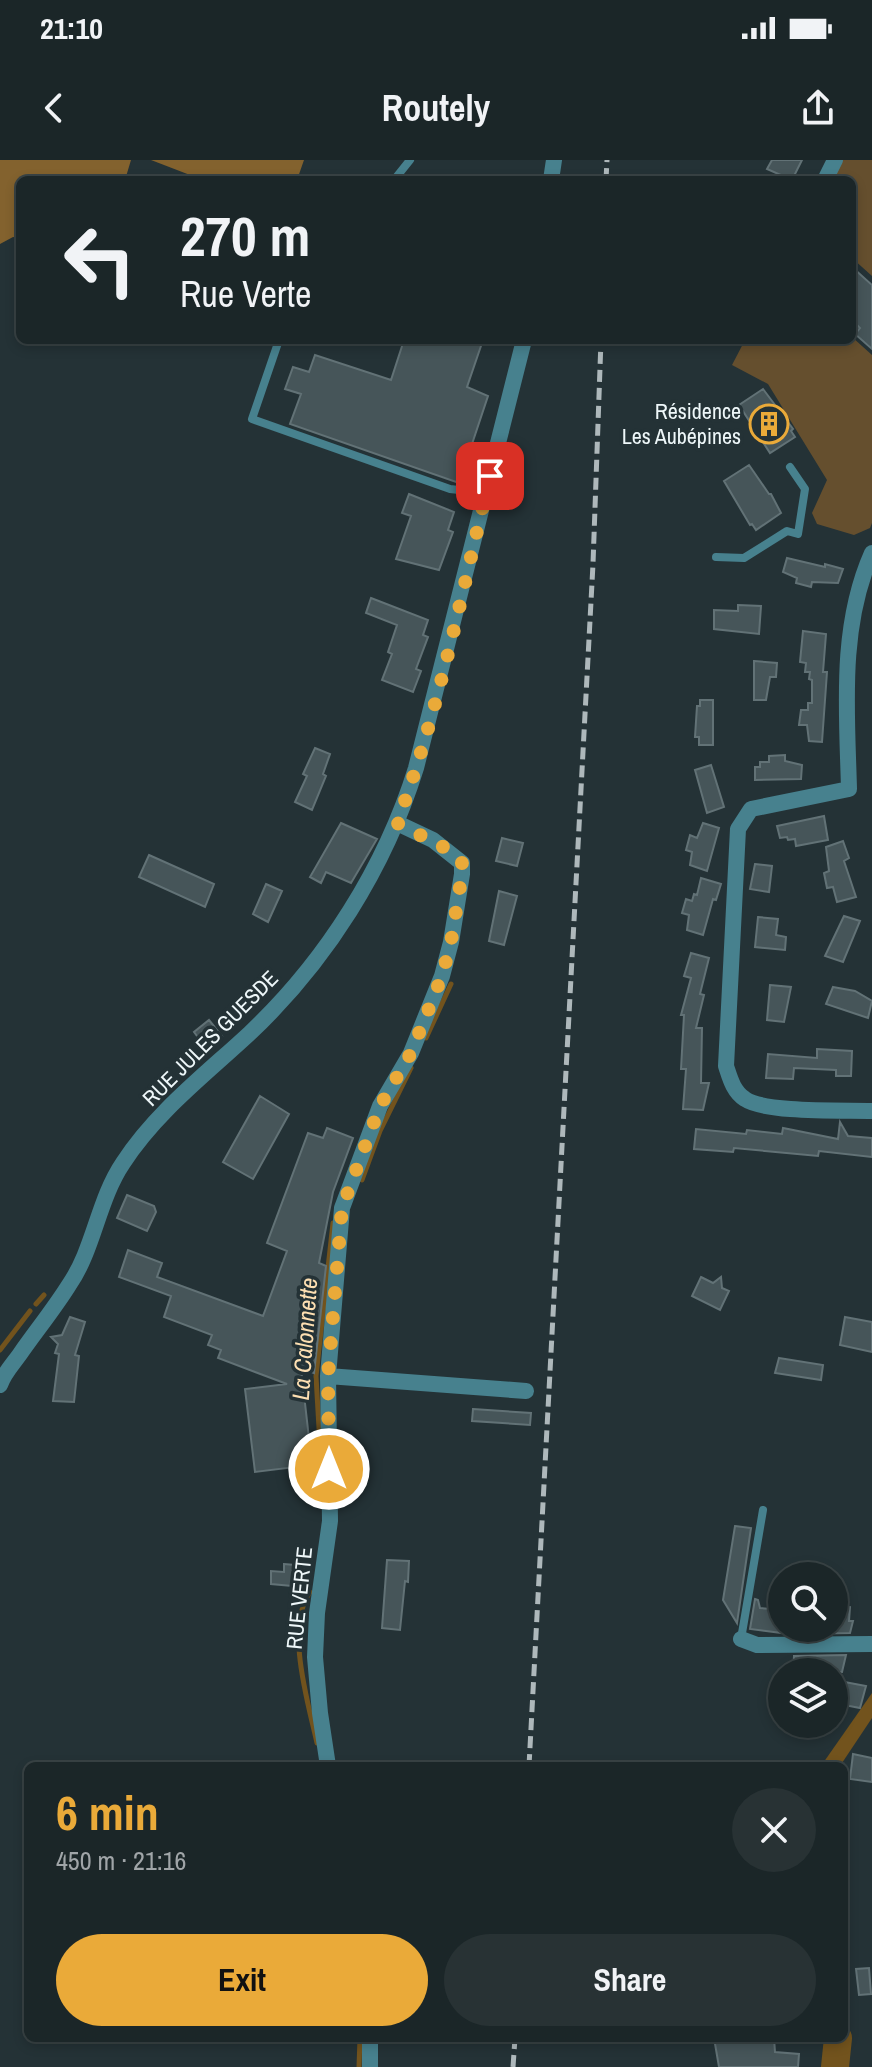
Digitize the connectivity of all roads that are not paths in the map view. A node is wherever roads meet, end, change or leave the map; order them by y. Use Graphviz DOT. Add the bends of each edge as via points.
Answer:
graph roads {
  1 [pos="410,160"];
  2 [pos="397,176"];
  3 [pos="278,344"];
  4 [pos="523,344"];
  5 [pos="790,467"];
  6 [pos="486,493"];
  7 [pos="872,553"];
  8 [pos="716,557"];
  9 [pos="397,823"];
  10 [pos="872,1111"];
  11 [pos="328,1376"];
  12 [pos="0,1385"];
  13 [pos="526,1391"];
  14 [pos="763,1510"];
  15 [pos="741,1639"];
  16 [pos="872,1644"];
  17 [pos="327,1762"];
  18 [pos="370,2042"];
  19 [pos="370,2067"];
  1 -- 2 [label="lane"];
  3 -- 6 [label="lane" via="252,419 450,489"];
  4 -- 6 [label="street, RUE JULES GUESDE"];
  5 -- 8 [label="lane" via="805,489 798,534 787,531 744,558"];
  6 -- 9 [label="street, RUE JULES GUESDE"];
  7 -- 10 [label="street" via="859,591 846,679 849,789 751,809 738,829 726,1066 744,1099 762,1106"];
  9 -- 11 [label="street, RUE VERTE" via="449,850 462,863 462,874 442,976 411,1053 380,1106 342,1208"];
  9 -- 12 [label="street, RUE JULES GUESDE" via="371,877 303,975 252,1031 171,1105 122,1164 72,1282"];
  11 -- 13 [label="street"];
  11 -- 17 [label="street, RUE VERTE" via="330,1521 315,1657"];
  14 -- 15 [label="lane"];
  15 -- 16 [label="street" via="757,1645"];
  18 -- 19 [label="street"];
}
